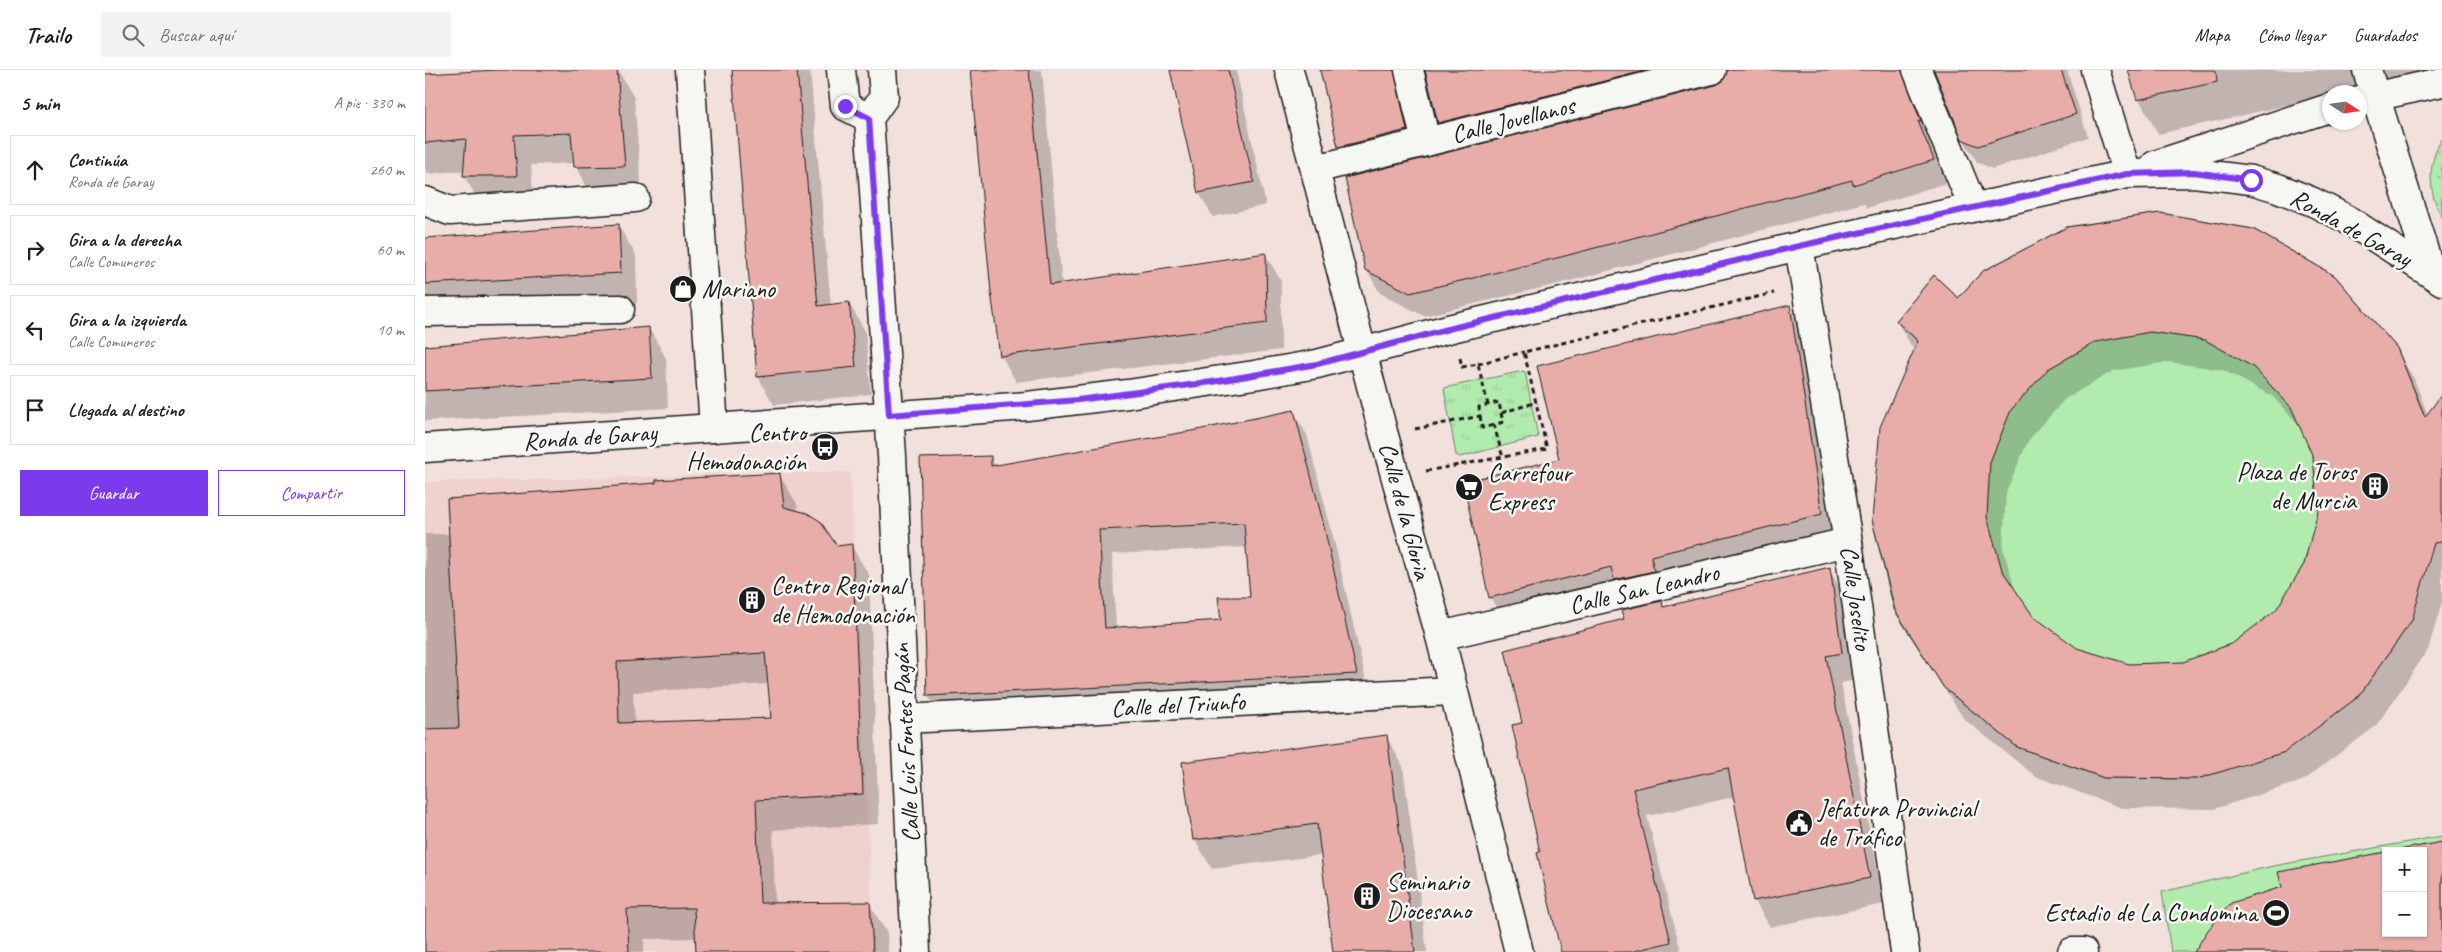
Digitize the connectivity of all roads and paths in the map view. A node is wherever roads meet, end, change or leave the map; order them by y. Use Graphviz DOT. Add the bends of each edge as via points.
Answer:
graph roads {
  1 [pos="690,70"];
  2 [pos="841,70"];
  3 [pos="882,70"];
  4 [pos="1289,70"];
  5 [pos="1409,70"];
  6 [pos="1712,70"];
  7 [pos="1917,70"];
  8 [pos="2095,70"];
  9 [pos="2367,70"];
  10 [pos="2442,82"];
  11 [pos="2367,85"];
  12 [pos="2367,98"];
  13 [pos="2322,110"];
  14 [pos="869,118"];
  15 [pos="1426,142"];
  16 [pos="1315,170"];
  17 [pos="2127,174"];
  18 [pos="635,198"];
  19 [pos="425,201"];
  20 [pos="1973,207"];
  21 [pos="1799,246"];
  22 [pos="2437,277"];
  23 [pos="1806,286"];
  24 [pos="620,309"];
  25 [pos="425,312"];
  26 [pos="1452,328"];
  27 [pos="1362,352"];
  28 [pos="1524,352"];
  29 [pos="1477,364"];
  30 [pos="1537,402"];
  31 [pos="1488,405"];
  32 [pos="1501,413"];
  33 [pos="889,415"];
  34 [pos="1480,416"];
  35 [pos="1494,425"];
  36 [pos="714,428"];
  37 [pos="1383,432"];
  38 [pos="425,448"];
  39 [pos="1503,458"];
  40 [pos="1396,477"];
  41 [pos="1848,542"];
  42 [pos="1440,636"];
  43 [pos="1452,691"];
  44 [pos="904,719"];
  45 [pos="916,952"];
  46 [pos="1519,952"];
  47 [pos="1905,952"];
  48 [pos="2072,952"];
  49 [pos="2083,952"];
  1 -- 36 [label="street"];
  2 -- 14 [label="street" via="845,106"];
  3 -- 14 [label="street" via="884,97"];
  4 -- 16 [label="street, Calle de la Gloria"];
  5 -- 15 [label="street"];
  6 -- 15 [label="street, Calle Jovellanos"];
  7 -- 20 [label="street"];
  8 -- 17 [label="street"];
  9 -- 11 [label="street"];
  10 -- 12 [label="street"];
  12 -- 22 [label="street"];
  13 -- 17 [label="street"];
  14 -- 33 [label="street, Calle Luis Fontes Pagán"];
  15 -- 16 [label="street, Calle Jovellanos"];
  16 -- 27 [label="street, Calle de la Gloria"];
  17 -- 20 [label="street, Ronda de Garay"];
  17 -- 22 [label="street, Ronda de Garay" via="2194,172 2251,180 2278,188 2345,218"];
  18 -- 19 [label="street" via="450,212"];
  20 -- 21 [label="street, Ronda de Garay"];
  21 -- 23 [label="street, Calle Joselito"];
  21 -- 26 [label="street, Ronda de Garay"];
  23 -- 28 [label="path"];
  23 -- 41 [label="street, Calle Joselito"];
  24 -- 25 [label="street"];
  26 -- 27 [label="street, Ronda de Garay"];
  26 -- 29 [label="path" via="1462,367"];
  27 -- 33 [label="street, Ronda de Garay" via="1317,364 1128,394 1027,406"];
  27 -- 37 [label="street, Calle de la Gloria"];
  28 -- 29 [label="path"];
  28 -- 30 [label="path"];
  29 -- 31 [label="path"];
  30 -- 32 [label="path"];
  30 -- 39 [label="path" via="1547,449"];
  31 -- 32 [label="path" via="1499,402"];
  31 -- 34 [label="path" via="1479,407"];
  32 -- 35 [label="path" via="1503,422"];
  33 -- 36 [label="street, Ronda de Garay"];
  33 -- 44 [label="street, Calle Luis Fontes Pagán"];
  34 -- 35 [label="path" via="1482,428"];
  34 -- 37 [label="path" via="1438,426"];
  35 -- 39 [label="path"];
  36 -- 38 [label="street, Ronda de Garay"];
  37 -- 40 [label="street, Calle de la Gloria"];
  39 -- 40 [label="path"];
  40 -- 42 [label="street, Calle de la Gloria"];
  41 -- 42 [label="street, Calle San Leandro"];
  41 -- 47 [label="street, Calle Joselito"];
  42 -- 43 [label="street, Calle de la Gloria"];
  43 -- 44 [label="street, Calle del Triunfo"];
  43 -- 46 [label="street, Calle de la Gloria"];
  44 -- 45 [label="street, Calle Luis Fontes Pagán"];
  48 -- 49 [label="street"];
}
